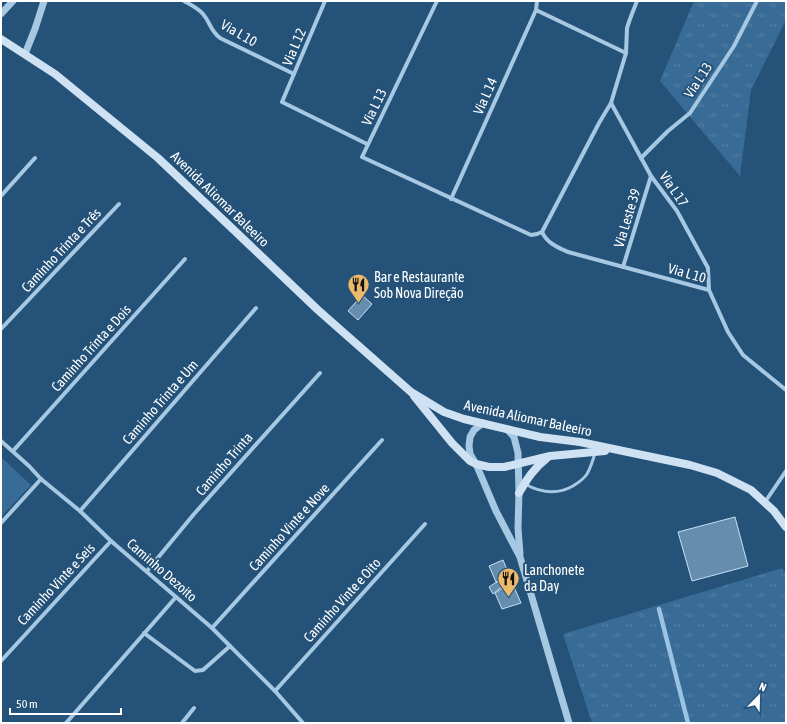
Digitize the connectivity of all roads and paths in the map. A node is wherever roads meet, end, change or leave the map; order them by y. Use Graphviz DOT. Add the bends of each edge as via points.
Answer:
graph roads {
  1 [pos="14,1"];
  2 [pos="44,1"];
  3 [pos="184,1"];
  4 [pos="325,1"];
  5 [pos="437,1"];
  6 [pos="537,1"];
  7 [pos="637,1"];
  8 [pos="757,1"];
  9 [pos="536,10"];
  10 [pos="1,14"];
  11 [pos="1,39"];
  12 [pos="626,53"];
  13 [pos="25,54"];
  14 [pos="294,74"];
  15 [pos="611,103"];
  16 [pos="368,144"];
  17 [pos="34,158"];
  18 [pos="641,158"];
  19 [pos="651,176"];
  20 [pos="1,196"];
  21 [pos="451,199"];
  22 [pos="119,204"];
  23 [pos="542,232"];
  24 [pos="185,259"];
  25 [pos="623,267"];
  26 [pos="710,290"];
  27 [pos="256,308"];
  28 [pos="1,329"];
  29 [pos="320,373"];
  30 [pos="786,390"];
  31 [pos="411,392"];
  32 [pos="483,423"];
  33 [pos="507,429"];
  34 [pos="382,440"];
  35 [pos="1,441"];
  36 [pos="13,451"];
  37 [pos="595,451"];
  38 [pos="622,451"];
  39 [pos="550,456"];
  40 [pos="476,464"];
  41 [pos="519,464"];
  42 [pos="786,471"];
  43 [pos="41,479"];
  44 [pos="524,484"];
  45 [pos="519,493"];
  46 [pos="765,502"];
  47 [pos="80,510"];
  48 [pos="785,522"];
  49 [pos="1,523"];
  50 [pos="425,524"];
  51 [pos="111,541"];
  52 [pos="520,557"];
  53 [pos="147,571"];
  54 [pos="176,597"];
  55 [pos="212,628"];
  56 [pos="144,633"];
  57 [pos="230,646"];
  58 [pos="1,661"];
  59 [pos="275,691"];
  60 [pos="194,708"];
  61 [pos="66,723"];
  62 [pos="182,723"];
  63 [pos="302,723"];
  64 [pos="569,723"];
  1 -- 10 [label="street"];
  2 -- 13 [label="street"];
  3 -- 14 [label="street, Via L 10" via="197,8 212,31 220,38"];
  4 -- 14 [label="street, Via L 12"];
  5 -- 16 [label="street, Via L 13"];
  6 -- 9 [label="street, Via L 14"];
  7 -- 12 [label="street" via="627,28"];
  8 -- 18 [label="street, Via L 13" via="734,46 690,113"];
  9 -- 12 [label="street"];
  9 -- 21 [label="street, Via L 14"];
  11 -- 13 [label="main road, Avenida Aliomar Baleeiro"];
  12 -- 15 [label="street"];
  13 -- 31 [label="main road, Avenida Aliomar Baleeiro" via="54,74 158,158 318,310"];
  14 -- 16 [label="street, Via L 12" via="282,102"];
  15 -- 18 [label="street, Via L 17"];
  15 -- 23 [label="street"];
  16 -- 21 [label="street, Via L 13" via="362,157"];
  17 -- 20 [label="street"];
  18 -- 19 [label="street, Via L 17"];
  19 -- 25 [label="street, Via Leste 39"];
  19 -- 26 [label="street, Via L 17" via="677,211 708,268"];
  21 -- 23 [label="street" via="531,235"];
  22 -- 28 [label="street, Caminho Trinta e Três"];
  23 -- 25 [label="street, Via L 10" via="545,238 558,248"];
  24 -- 36 [label="street, Caminho Trinta e Dois"];
  25 -- 26 [label="street, Via L 10"];
  26 -- 30 [label="street, Via L 10" via="728,332 742,355"];
  27 -- 47 [label="street, Caminho Trinta e Um"];
  29 -- 53 [label="street, Caminho Trinta" via="199,508"];
  31 -- 32 [label="main road, Avenida Aliomar Baleeiro" via="444,412"];
  31 -- 40 [label="main road, Avenida Aliomar Baleeiro" via="452,443 470,462"];
  32 -- 33 [label="main road, Avenida Aliomar Baleeiro"];
  32 -- 40 [label="street" via="470,437 470,454"];
  33 -- 38 [label="main road, Avenida Aliomar Baleeiro"];
  33 -- 41 [label="street" via="514,437"];
  34 -- 55 [label="street, Caminho Vinte e Nove"];
  35 -- 36 [label="street, Caminho Dezoito"];
  36 -- 43 [label="street, Caminho Dezoito"];
  37 -- 38 [label="main road, Avenida Aliomar Baleeiro"];
  37 -- 39 [label="main road, Avenida Aliomar Baleeiro"];
  37 -- 44 [label="lane" via="590,468 582,481 566,490 548,492"];
  38 -- 46 [label="main road, Avenida Aliomar Baleeiro" via="717,473 751,490"];
  39 -- 41 [label="main road, Avenida Aliomar Baleeiro"];
  39 -- 44 [label="main road" via="529,474"];
  40 -- 41 [label="main road, Avenida Aliomar Baleeiro" via="489,467"];
  40 -- 52 [label="street" via="496,511"];
  41 -- 45 [label="street"];
  42 -- 46 [label="street"];
  43 -- 47 [label="street, Caminho Dezoito"];
  43 -- 49 [label="street"];
  44 -- 45 [label="main road"];
  45 -- 52 [label="street"];
  46 -- 48 [label="main road, Avenida Aliomar Baleeiro"];
  47 -- 51 [label="street, Caminho Dezoito"];
  50 -- 59 [label="street, Caminho Vinte e Oito"];
  51 -- 53 [label="street, Caminho Dezoito"];
  51 -- 58 [label="street, Caminho Vinte e Seis"];
  52 -- 64 [label="street"];
  53 -- 54 [label="street, Caminho Dezoito"];
  54 -- 55 [label="street, Caminho Dezoito"];
  54 -- 56 [label="street"];
  55 -- 57 [label="street, Caminho Dezoito"];
  56 -- 57 [label="street" via="195,671 203,670"];
  56 -- 61 [label="street"];
  57 -- 59 [label="street, Caminho Dezoito"];
  59 -- 63 [label="street, Caminho Dezoito"];
  60 -- 62 [label="street"];
}
